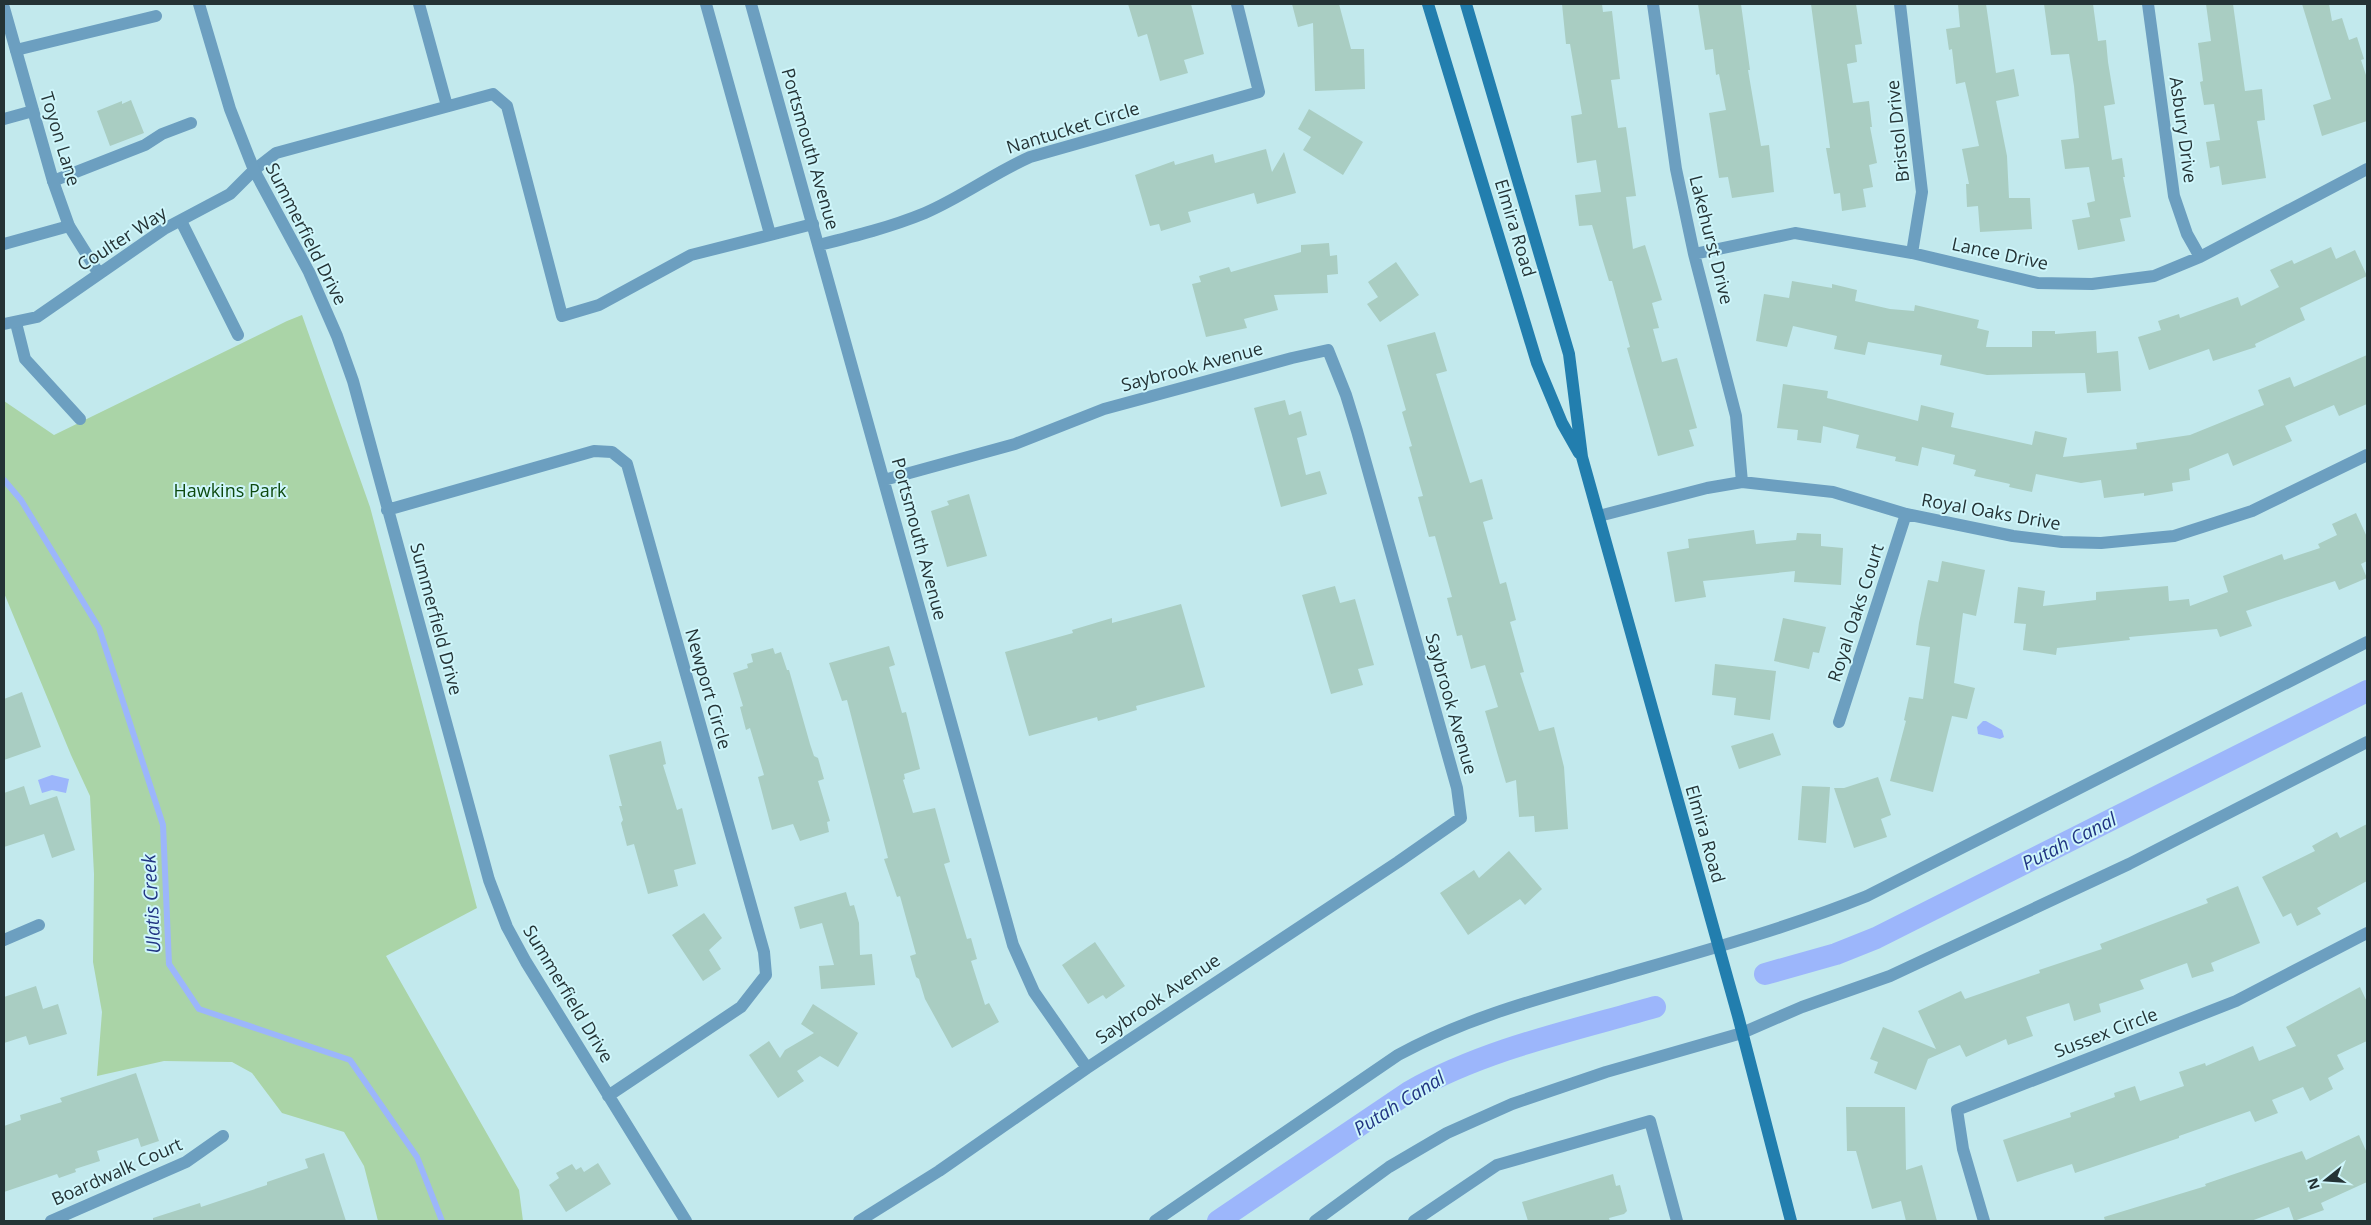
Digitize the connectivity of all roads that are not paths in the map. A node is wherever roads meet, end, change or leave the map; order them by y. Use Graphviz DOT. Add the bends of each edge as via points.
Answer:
graph roads {
  1 [pos="199,4"];
  2 [pos="419,4"];
  3 [pos="706,4"];
  4 [pos="751,4"];
  5 [pos="1237,4"];
  6 [pos="1428,4"];
  7 [pos="1466,4"];
  8 [pos="1653,4"];
  9 [pos="1900,4"];
  10 [pos="2148,4"];
  11 [pos="4,8"];
  12 [pos="156,16"];
  13 [pos="16,50"];
  14 [pos="447,106"];
  15 [pos="32,111"];
  16 [pos="4,119"];
  17 [pos="191,123"];
  18 [pos="2367,169"];
  19 [pos="254,170"];
  20 [pos="53,181"];
  21 [pos="181,221"];
  22 [pos="813,224"];
  23 [pos="69,226"];
  24 [pos="770,234"];
  25 [pos="4,244"];
  26 [pos="819,245"];
  27 [pos="1912,253"];
  28 [pos="1694,254"];
  29 [pos="2200,257"];
  30 [pos="99,274"];
  31 [pos="10,323"];
  32 [pos="238,335"];
  33 [pos="80,419"];
  34 [pos="2367,455"];
  35 [pos="1582,458"];
  36 [pos="884,480"];
  37 [pos="1742,482"];
  38 [pos="387,510"];
  39 [pos="1906,514"];
  40 [pos="1599,516"];
  41 [pos="2367,642"];
  42 [pos="1839,722"];
  43 [pos="2367,742"];
  44 [pos="39,925"];
  45 [pos="2367,933"];
  46 [pos="4,940"];
  47 [pos="1718,946"];
  48 [pos="1742,1033"];
  49 [pos="1086,1068"];
  50 [pos="608,1096"];
  51 [pos="223,1136"];
  52 [pos="51,1221"];
  53 [pos="686,1221"];
  54 [pos="859,1221"];
  55 [pos="1155,1221"];
  56 [pos="1315,1221"];
  57 [pos="1414,1221"];
  58 [pos="1678,1221"];
  59 [pos="1791,1221"];
  60 [pos="1984,1221"];
  1 -- 19 [label="street, Summerfield Drive" via="230,109"];
  2 -- 14 [label="street"];
  3 -- 24 [label="street"];
  4 -- 22 [label="street, Portsmouth Avenue"];
  5 -- 26 [label="street, Nantucket Circle" via="1259,92 1030,157 927,212 897,224"];
  6 -- 35 [label="main road, Elmira Road" via="1537,363 1562,423"];
  7 -- 35 [label="main road, Elmira Road" via="1569,354"];
  8 -- 28 [label="street, Lakehurst Drive" via="1676,169"];
  9 -- 27 [label="street, Bristol Drive" via="1922,192"];
  10 -- 29 [label="street, Asbury Drive" via="2174,196 2187,234"];
  11 -- 13 [label="street, Toyon Lane"];
  12 -- 13 [label="street"];
  13 -- 15 [label="street, Toyon Lane"];
  14 -- 19 [label="street, Coulter Way" via="276,153"];
  14 -- 24 [label="street, Coulter Way" via="493,94 507,106 562,316 599,305 691,255"];
  15 -- 16 [label="street"];
  15 -- 20 [label="street, Toyon Lane"];
  17 -- 20 [label="street"];
  18 -- 29 [label="street, Lance Drive"];
  19 -- 21 [label="street, Coulter Way" via="230,194"];
  19 -- 38 [label="street, Summerfield Drive" via="309,272 337,336 354,381"];
  20 -- 23 [label="street, Toyon Lane"];
  21 -- 30 [label="street, Coulter Way" via="164,229"];
  21 -- 32 [label="street"];
  22 -- 24 [label="street"];
  22 -- 26 [label="street, Portsmouth Avenue"];
  23 -- 25 [label="street"];
  23 -- 30 [label="street, Toyon Lane"];
  26 -- 36 [label="street, Portsmouth Avenue"];
  27 -- 28 [label="street, Lance Drive" via="1795,233"];
  27 -- 29 [label="street, Lance Drive" via="2038,283 2092,284 2154,276"];
  28 -- 37 [label="street, Lakehurst Drive" via="1736,416"];
  30 -- 31 [label="street, Coulter Way" via="36,317"];
  31 -- 33 [label="street" via="25,359"];
  34 -- 39 [label="street, Royal Oaks Drive" via="2252,512 2174,536 2101,543 2062,542 2013,536"];
  35 -- 40 [label="main road, Elmira Road"];
  36 -- 49 [label="street, Portsmouth Avenue" via="1013,945 1034,992"];
  36 -- 49 [label="street, Saybrook Avenue" via="1015,444 1104,410 1328,350 1346,395 1457,788 1461,818"];
  37 -- 39 [label="street, Royal Oaks Drive" via="1833,492"];
  37 -- 40 [label="street, Royal Oaks Drive"];
  38 -- 50 [label="street, Summerfield Drive" via="489,880 507,927 526,962"];
  38 -- 50 [label="street, Newport Circle" via="594,451 612,452 627,464 764,952 766,975 741,1007"];
  39 -- 42 [label="street, Royal Oaks Court"];
  40 -- 47 [label="main road, Elmira Road"];
  41 -- 47 [label="street" via="1867,896 1802,921"];
  43 -- 48 [label="street" via="2129,864 1899,972 1802,1007"];
  44 -- 46 [label="street"];
  45 -- 60 [label="street, Sussex Circle" via="2236,1001 1957,1110 1963,1149"];
  47 -- 48 [label="main road, Elmira Road"];
  47 -- 55 [label="street" via="1520,1004 1433,1036 1398,1055"];
  48 -- 56 [label="street" via="1606,1072 1512,1104 1448,1133 1389,1167"];
  48 -- 59 [label="main road, Elmira Road"];
  49 -- 54 [label="street, Saybrook Avenue" via="939,1171"];
  50 -- 53 [label="street, Summerfield Drive"];
  51 -- 52 [label="street, Boardwalk Court" via="186,1162"];
  57 -- 58 [label="street" via="1496,1165 1650,1121"];
}
